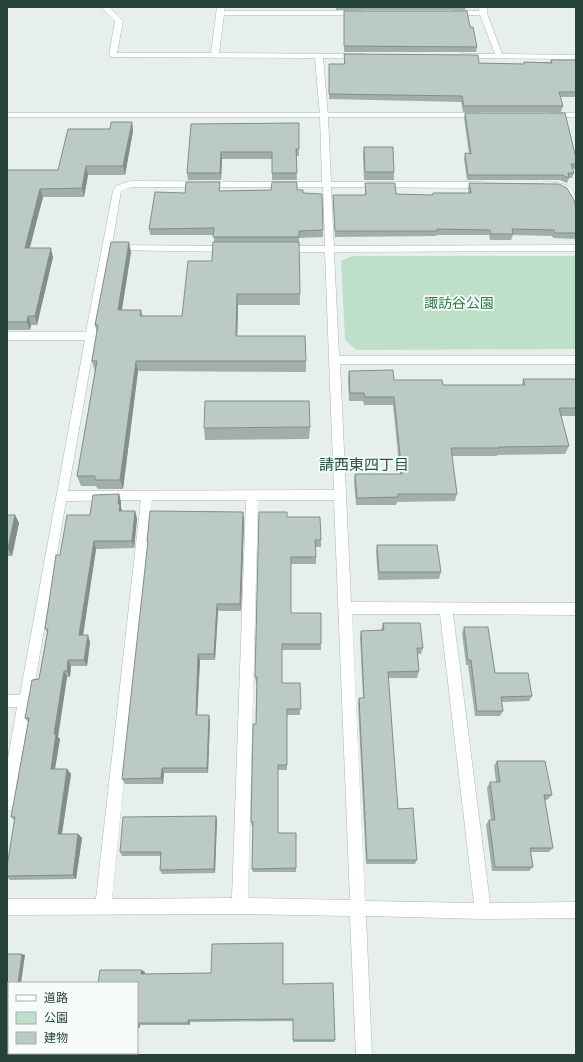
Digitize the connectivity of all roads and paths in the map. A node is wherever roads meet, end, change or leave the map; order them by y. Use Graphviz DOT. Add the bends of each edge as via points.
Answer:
graph roads {
  1 [pos="105,7"];
  2 [pos="220,10"];
  3 [pos="483,10"];
  4 [pos="372,13"];
  5 [pos="443,13"];
  6 [pos="215,55"];
  7 [pos="319,56"];
  8 [pos="366,56"];
  9 [pos="452,56"];
  10 [pos="499,56"];
  11 [pos="576,57"];
  12 [pos="489,115"];
  13 [pos="544,115"];
  14 [pos="576,115"];
  15 [pos="7,116"];
  16 [pos="324,116"];
  17 [pos="498,185"];
  18 [pos="537,185"];
  19 [pos="327,186"];
  20 [pos="576,202"];
  21 [pos="106,248"];
  22 [pos="576,248"];
  23 [pos="242,249"];
  24 [pos="274,249"];
  25 [pos="329,249"];
  26 [pos="7,336"];
  27 [pos="90,336"];
  28 [pos="334,360"];
  29 [pos="576,360"];
  30 [pos="340,495"];
  31 [pos="61,496"];
  32 [pos="147,496"];
  33 [pos="252,496"];
  34 [pos="345,608"];
  35 [pos="446,608"];
  36 [pos="576,609"];
  37 [pos="7,701"];
  38 [pos="25,701"];
  39 [pos="7,805"];
  40 [pos="103,906"];
  41 [pos="240,906"];
  42 [pos="7,907"];
  43 [pos="358,909"];
  44 [pos="483,910"];
  45 [pos="576,910"];
  46 [pos="364,1055"];
  1 -- 6 [label="street" via="119,21 113,55"];
  2 -- 4 [label="street"];
  2 -- 6 [label="street"];
  3 -- 5 [label="street"];
  3 -- 10 [label="street"];
  6 -- 7 [label="street"];
  7 -- 8 [label="street"];
  7 -- 16 [label="street"];
  9 -- 10 [label="street"];
  10 -- 11 [label="street"];
  12 -- 16 [label="street"];
  13 -- 14 [label="street"];
  15 -- 16 [label="street"];
  16 -- 19 [label="street"];
  17 -- 19 [label="street"];
  18 -- 20 [label="street" via="565,186"];
  19 -- 21 [label="street" via="130,184 117,191"];
  19 -- 25 [label="street"];
  21 -- 23 [label="street"];
  21 -- 27 [label="street"];
  22 -- 25 [label="street"];
  24 -- 25 [label="street"];
  25 -- 28 [label="street"];
  26 -- 27 [label="street"];
  27 -- 31 [label="street"];
  28 -- 29 [label="street"];
  28 -- 30 [label="street"];
  30 -- 33 [label="street"];
  30 -- 34 [label="street"];
  31 -- 32 [label="street"];
  31 -- 38 [label="street"];
  32 -- 33 [label="street"];
  32 -- 40 [label="street"];
  33 -- 41 [label="street"];
  34 -- 35 [label="street"];
  34 -- 43 [label="street"];
  35 -- 36 [label="street"];
  35 -- 44 [label="street"];
  37 -- 38 [label="street"];
  38 -- 39 [label="street"];
  40 -- 41 [label="street"];
  40 -- 42 [label="street"];
  41 -- 43 [label="street"];
  43 -- 44 [label="street"];
  43 -- 46 [label="street"];
  44 -- 45 [label="street"];
}
